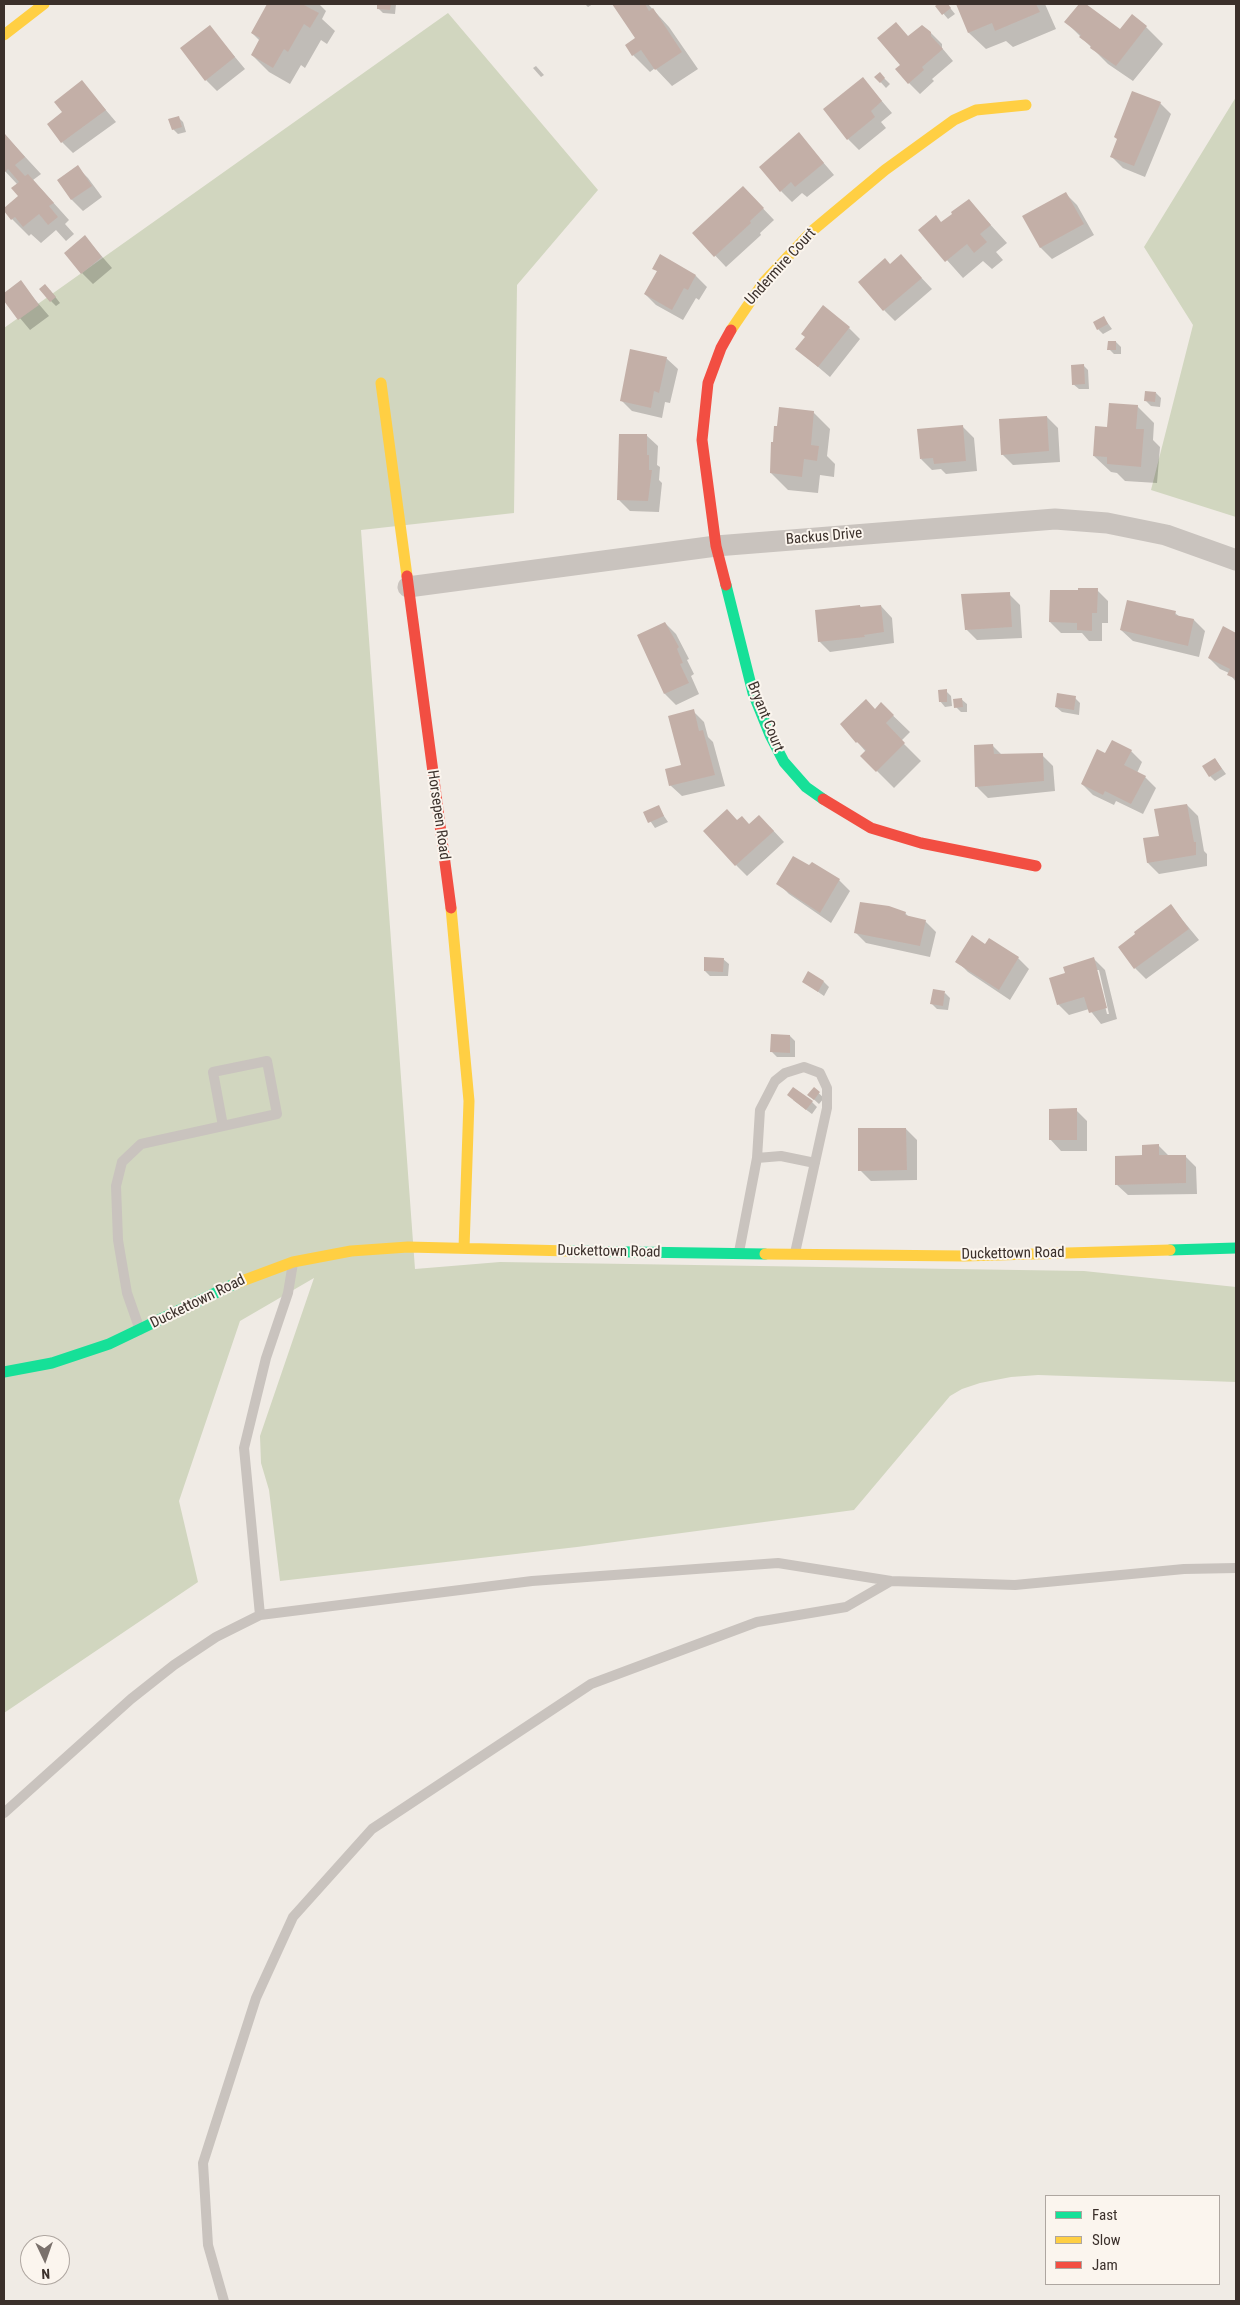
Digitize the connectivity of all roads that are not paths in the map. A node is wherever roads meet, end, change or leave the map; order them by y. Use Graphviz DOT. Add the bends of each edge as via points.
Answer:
graph roads {
  1 [pos="44,4"];
  2 [pos="4,35"];
  3 [pos="1026,105"];
  4 [pos="381,383"];
  5 [pos="716,546"];
  6 [pos="1236,560"];
  7 [pos="408,587"];
  8 [pos="1036,866"];
  9 [pos="223,1126"];
  10 [pos="757,1158"];
  11 [pos="815,1163"];
  12 [pos="464,1248"];
  13 [pos="1236,1248"];
  14 [pos="738,1253"];
  15 [pos="795,1254"];
  16 [pos="293,1262"];
  17 [pos="140,1331"];
  18 [pos="4,1372"];
  19 [pos="1236,1568"];
  20 [pos="891,1581"];
  21 [pos="260,1615"];
  22 [pos="4,1813"];
  23 [pos="224,2301"];
  1 -- 2 [label="street"];
  3 -- 5 [label="street, Undermire Court" via="976,110 954,120 885,170 812,231 763,284 737,318 708,383 704,412 702,440"];
  4 -- 7 [label="street, Horsepen Road"];
  5 -- 6 [label="street, Backus Drive" via="1055,519 1107,523 1166,534"];
  5 -- 7 [label="street, Backus Drive"];
  5 -- 8 [label="street, Bryant Court" via="753,693 781,755 806,787 870,828 921,843"];
  7 -- 12 [label="street, Horsepen Road" via="455,936 469,1101"];
  9 -- 9 [label="lane" via="277,1114 267,1061 213,1072"];
  9 -- 17 [label="lane" via="141,1144 122,1162 116,1186 118,1240 127,1293"];
  10 -- 11 [label="lane" via="781,1156"];
  10 -- 11 [label="lane" via="760,1110 775,1081 804,1067 820,1073 827,1088 827,1108"];
  10 -- 14 [label="lane"];
  11 -- 15 [label="lane"];
  12 -- 14 [label="street, Duckettown Road"];
  12 -- 16 [label="street, Duckettown Road" via="369,1249"];
  13 -- 15 [label="street, Duckettown Road" via="1018,1255"];
  14 -- 15 [label="street, Duckettown Road"];
  16 -- 17 [label="street, Duckettown Road" via="251,1276"];
  16 -- 21 [label="lane" via="288,1293 266,1358 244,1448"];
  17 -- 18 [label="street, Duckettown Road" via="52,1363"];
  19 -- 20 [label="lane" via="1184,1569 1016,1585"];
  20 -- 21 [label="lane" via="778,1563 532,1581"];
  20 -- 23 [label="lane" via="846,1606 757,1622 591,1684 372,1829 293,1917 256,1998 206,2153 203,2163 208,2245"];
  21 -- 22 [label="lane" via="216,1637 131,1699"];
}
